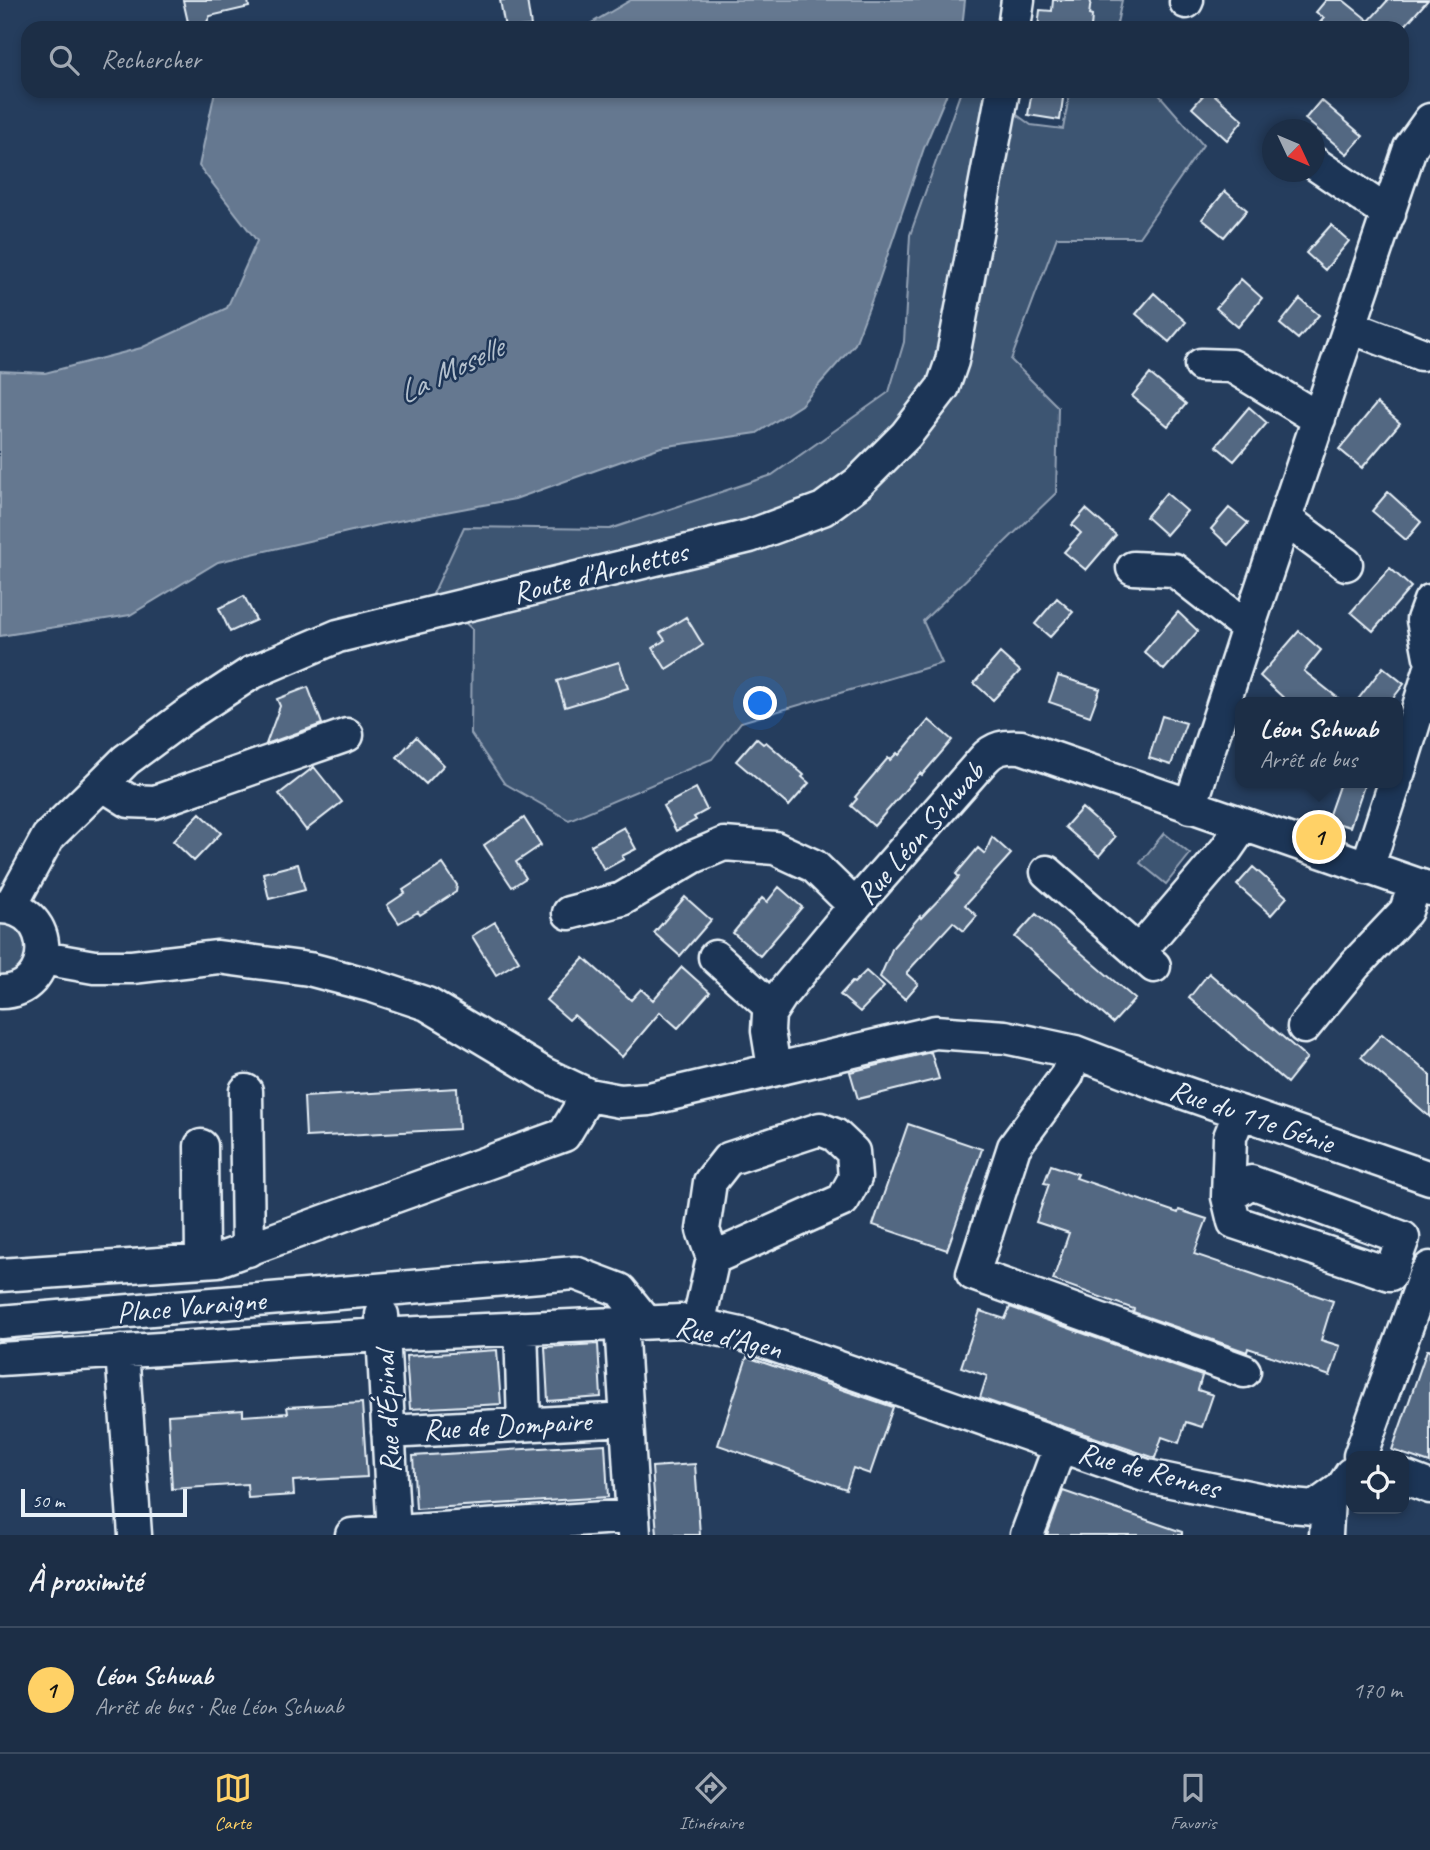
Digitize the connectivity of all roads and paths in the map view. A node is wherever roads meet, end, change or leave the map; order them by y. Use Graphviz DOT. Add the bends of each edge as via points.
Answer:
graph roads {
  1 [pos="1018,0"];
  2 [pos="1015,21"];
  3 [pos="1002,98"];
  4 [pos="1430,120"];
  5 [pos="1325,170"];
  6 [pos="1389,214"];
  7 [pos="1350,327"];
  8 [pos="1422,354"];
  9 [pos="1201,365"];
  10 [pos="1319,419"];
  11 [pos="1285,519"];
  12 [pos="1346,564"];
  13 [pos="1133,568"];
  14 [pos="1430,601"];
  15 [pos="1248,628"];
  16 [pos="1430,657"];
  17 [pos="1430,671"];
  18 [pos="347,735"];
  19 [pos="1403,758"];
  20 [pos="102,784"];
  21 [pos="1393,788"];
  22 [pos="1191,807"];
  23 [pos="1243,825"];
  24 [pos="1367,868"];
  25 [pos="1047,872"];
  26 [pos="1423,887"];
  27 [pos="855,906"];
  28 [pos="5,907"];
  29 [pos="569,913"];
  30 [pos="715,957"];
  31 [pos="43,958"];
  32 [pos="0,992"];
  33 [pos="774,1006"];
  34 [pos="1304,1027"];
  35 [pos="1075,1052"];
  36 [pos="775,1068"];
  37 [pos="246,1091"];
  38 [pos="588,1095"];
  39 [pos="1240,1112"];
  40 [pos="201,1146"];
  41 [pos="1430,1178"];
  42 [pos="1228,1197"];
  43 [pos="248,1250"];
  44 [pos="713,1258"];
  45 [pos="202,1261"];
  46 [pos="1430,1268"];
  47 [pos="0,1275"];
  48 [pos="382,1290"];
  49 [pos="145,1310"];
  50 [pos="0,1322"];
  51 [pos="633,1323"];
  52 [pos="698,1325"];
  53 [pos="521,1328"];
  54 [pos="382,1335"];
  55 [pos="134,1350"];
  56 [pos="0,1359"];
  57 [pos="1244,1371"];
  58 [pos="627,1419"];
  59 [pos="524,1424"];
  60 [pos="388,1432"];
  61 [pos="1060,1446"];
  62 [pos="1362,1451"];
  63 [pos="1409,1479"];
  64 [pos="1346,1482"];
  65 [pos="1430,1487"];
  66 [pos="1328,1497"];
  67 [pos="633,1526"];
  68 [pos="394,1533"];
  69 [pos="135,1535"];
  70 [pos="352,1535"];
  71 [pos="1027,1535"];
  72 [pos="1326,1535"];
  1 -- 2 [label="street"];
  3 -- 20 [label="street, Route d'Archettes" via="955,348 943,387 906,435 858,483 823,509 750,536 338,636 251,673 126,760"];
  4 -- 6 [label="street" via="1409,148"];
  5 -- 6 [label="street"];
  6 -- 7 [label="street"];
  7 -- 8 [label="street"];
  7 -- 10 [label="street"];
  9 -- 10 [label="street" via="1232,366"];
  10 -- 11 [label="street"];
  11 -- 12 [label="street"];
  11 -- 15 [label="street"];
  13 -- 15 [label="street" via="1174,570"];
  14 -- 16 [label="street" via="1423,620"];
  15 -- 22 [label="street"];
  17 -- 19 [label="street"];
  18 -- 20 [label="street" via="155,802 129,801"];
  20 -- 28 [label="street, Route d'Archettes" via="48,837"];
  21 -- 24 [label="street"];
  22 -- 23 [label="street, Rue Léon Schwab"];
  22 -- 27 [label="street, Rue Léon Schwab" via="1021,747 1004,746 990,752"];
  23 -- 24 [label="street, Rue Léon Schwab"];
  23 -- 25 [label="street" via="1147,960"];
  24 -- 26 [label="street, Rue Léon Schwab"];
  26 -- 34 [label="street, Rue Léon Schwab"];
  27 -- 29 [label="street" via="814,866 775,848 724,844 693,857 622,900"];
  27 -- 33 [label="street, Rue Léon Schwab"];
  28 -- 31 [label="street" via="31,919 42,939"];
  30 -- 33 [label="street"];
  31 -- 32 [label="street" via="23,987"];
  31 -- 38 [label="street, Rue du 11e Génie" via="94,967 132,967 218,957 309,969 427,1003 544,1074"];
  33 -- 36 [label="street" via="768,1031"];
  35 -- 36 [label="street, Rue du 11e Génie" via="1005,1038 935,1032"];
  35 -- 39 [label="street, Rue du 11e Génie"];
  35 -- 57 [label="street" via="1068,1075 1014,1147 973,1274"];
  36 -- 38 [label="street, Rue du 11e Génie" via="649,1098 620,1101"];
  37 -- 43 [label="street"];
  38 -- 43 [label="street" via="564,1135"];
  39 -- 41 [label="street, Rue du 11e Génie"];
  39 -- 42 [label="street" via="1230,1137"];
  40 -- 45 [label="street"];
  42 -- 42 [label="street" via="1234,1222 1390,1274 1403,1238 1251,1182"];
  43 -- 45 [label="street" via="218,1261"];
  44 -- 44 [label="street" via="843,1200 855,1178 853,1152 835,1135 820,1129 728,1159 710,1182 703,1230"];
  44 -- 52 [label="street"];
  45 -- 47 [label="street"];
  46 -- 62 [label="street"];
  48 -- 49 [label="street, Place Varaigne"];
  48 -- 51 [label="street, Place Varaigne" via="575,1273 621,1290"];
  48 -- 54 [label="street, Rue d'Épinal"];
  49 -- 50 [label="street, Place Varaigne"];
  49 -- 55 [label="street"];
  51 -- 52 [label="street, Rue d'Agen"];
  51 -- 53 [label="street, Rue d'Agen"];
  51 -- 58 [label="street"];
  52 -- 61 [label="street, Rue d'Agen" via="745,1335"];
  53 -- 54 [label="street, Rue d'Agen"];
  53 -- 59 [label="street"];
  54 -- 55 [label="street, Place Varaigne"];
  54 -- 60 [label="street, Rue d'Épinal"];
  55 -- 56 [label="street, Place Varaigne"];
  55 -- 69 [label="street"];
  58 -- 59 [label="street, Rue de Dompaire"];
  58 -- 67 [label="street"];
  59 -- 60 [label="street, Rue de Dompaire"];
  60 -- 68 [label="street, Rue d'Épinal"];
  61 -- 66 [label="street, Rue de Rennes" via="1147,1476 1292,1506 1314,1507"];
  61 -- 71 [label="street, Rue de Rennes"];
  63 -- 65 [label="street"];
  64 -- 66 [label="street, Rue de Rennes"];
  66 -- 72 [label="street"];
  67 -- 68 [label="street"];
  68 -- 70 [label="street"];
}
